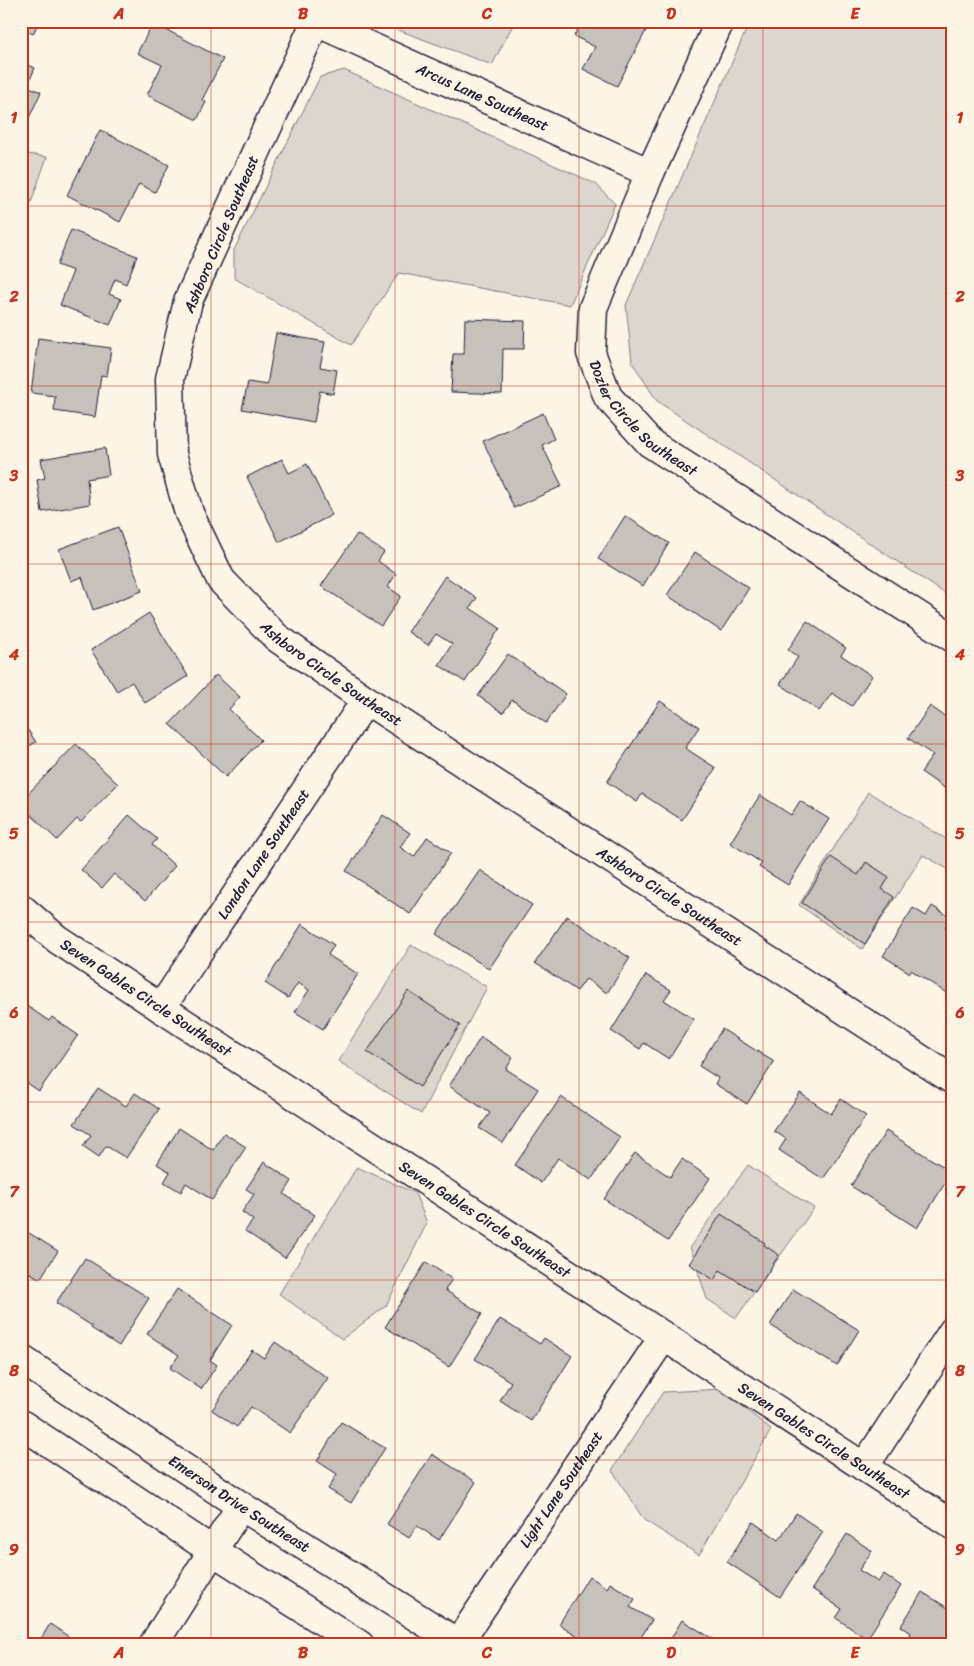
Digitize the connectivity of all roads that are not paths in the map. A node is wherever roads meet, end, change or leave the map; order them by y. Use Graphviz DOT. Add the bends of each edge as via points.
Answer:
graph roads {
  1 [pos="315,21"];
  2 [pos="720,21"];
  3 [pos="650,173"];
  4 [pos="953,638"];
  5 [pos="366,700"];
  6 [pos="21,908"];
  7 [pos="161,1008"];
  8 [pos="953,1080"];
  9 [pos="953,1331"];
  10 [pos="664,1336"];
  11 [pos="21,1359"];
  12 [pos="21,1424"];
  13 [pos="864,1467"];
  14 [pos="241,1506"];
  15 [pos="953,1525"];
  16 [pos="213,1551"];
  17 [pos="459,1644"];
  18 [pos="153,1645"];
  19 [pos="360,1645"];
  1 -- 3 [label="street, Arcus Lane Southeast"];
  1 -- 5 [label="street, Ashboro Circle Southeast" via="188,301 170,379 172,454 190,513 221,580 276,637"];
  2 -- 3 [label="street, Dozier Circle Southeast"];
  3 -- 4 [label="street, Dozier Circle Southeast" via="593,308 591,353 608,397 650,443"];
  5 -- 7 [label="street, London Lane Southeast"];
  5 -- 8 [label="street, Ashboro Circle Southeast"];
  6 -- 7 [label="street, Seven Gables Circle Southeast" via="57,938"];
  7 -- 10 [label="street, Seven Gables Circle Southeast"];
  9 -- 13 [label="street"];
  10 -- 13 [label="street, Seven Gables Circle Southeast"];
  10 -- 17 [label="street, Light Lane Southeast"];
  11 -- 14 [label="street, Emerson Drive Southeast"];
  12 -- 16 [label="street"];
  13 -- 15 [label="street, Seven Gables Circle Southeast"];
  14 -- 16 [label="street"];
  14 -- 17 [label="street, Emerson Drive Southeast"];
  16 -- 18 [label="street"];
  16 -- 19 [label="street"];
}
